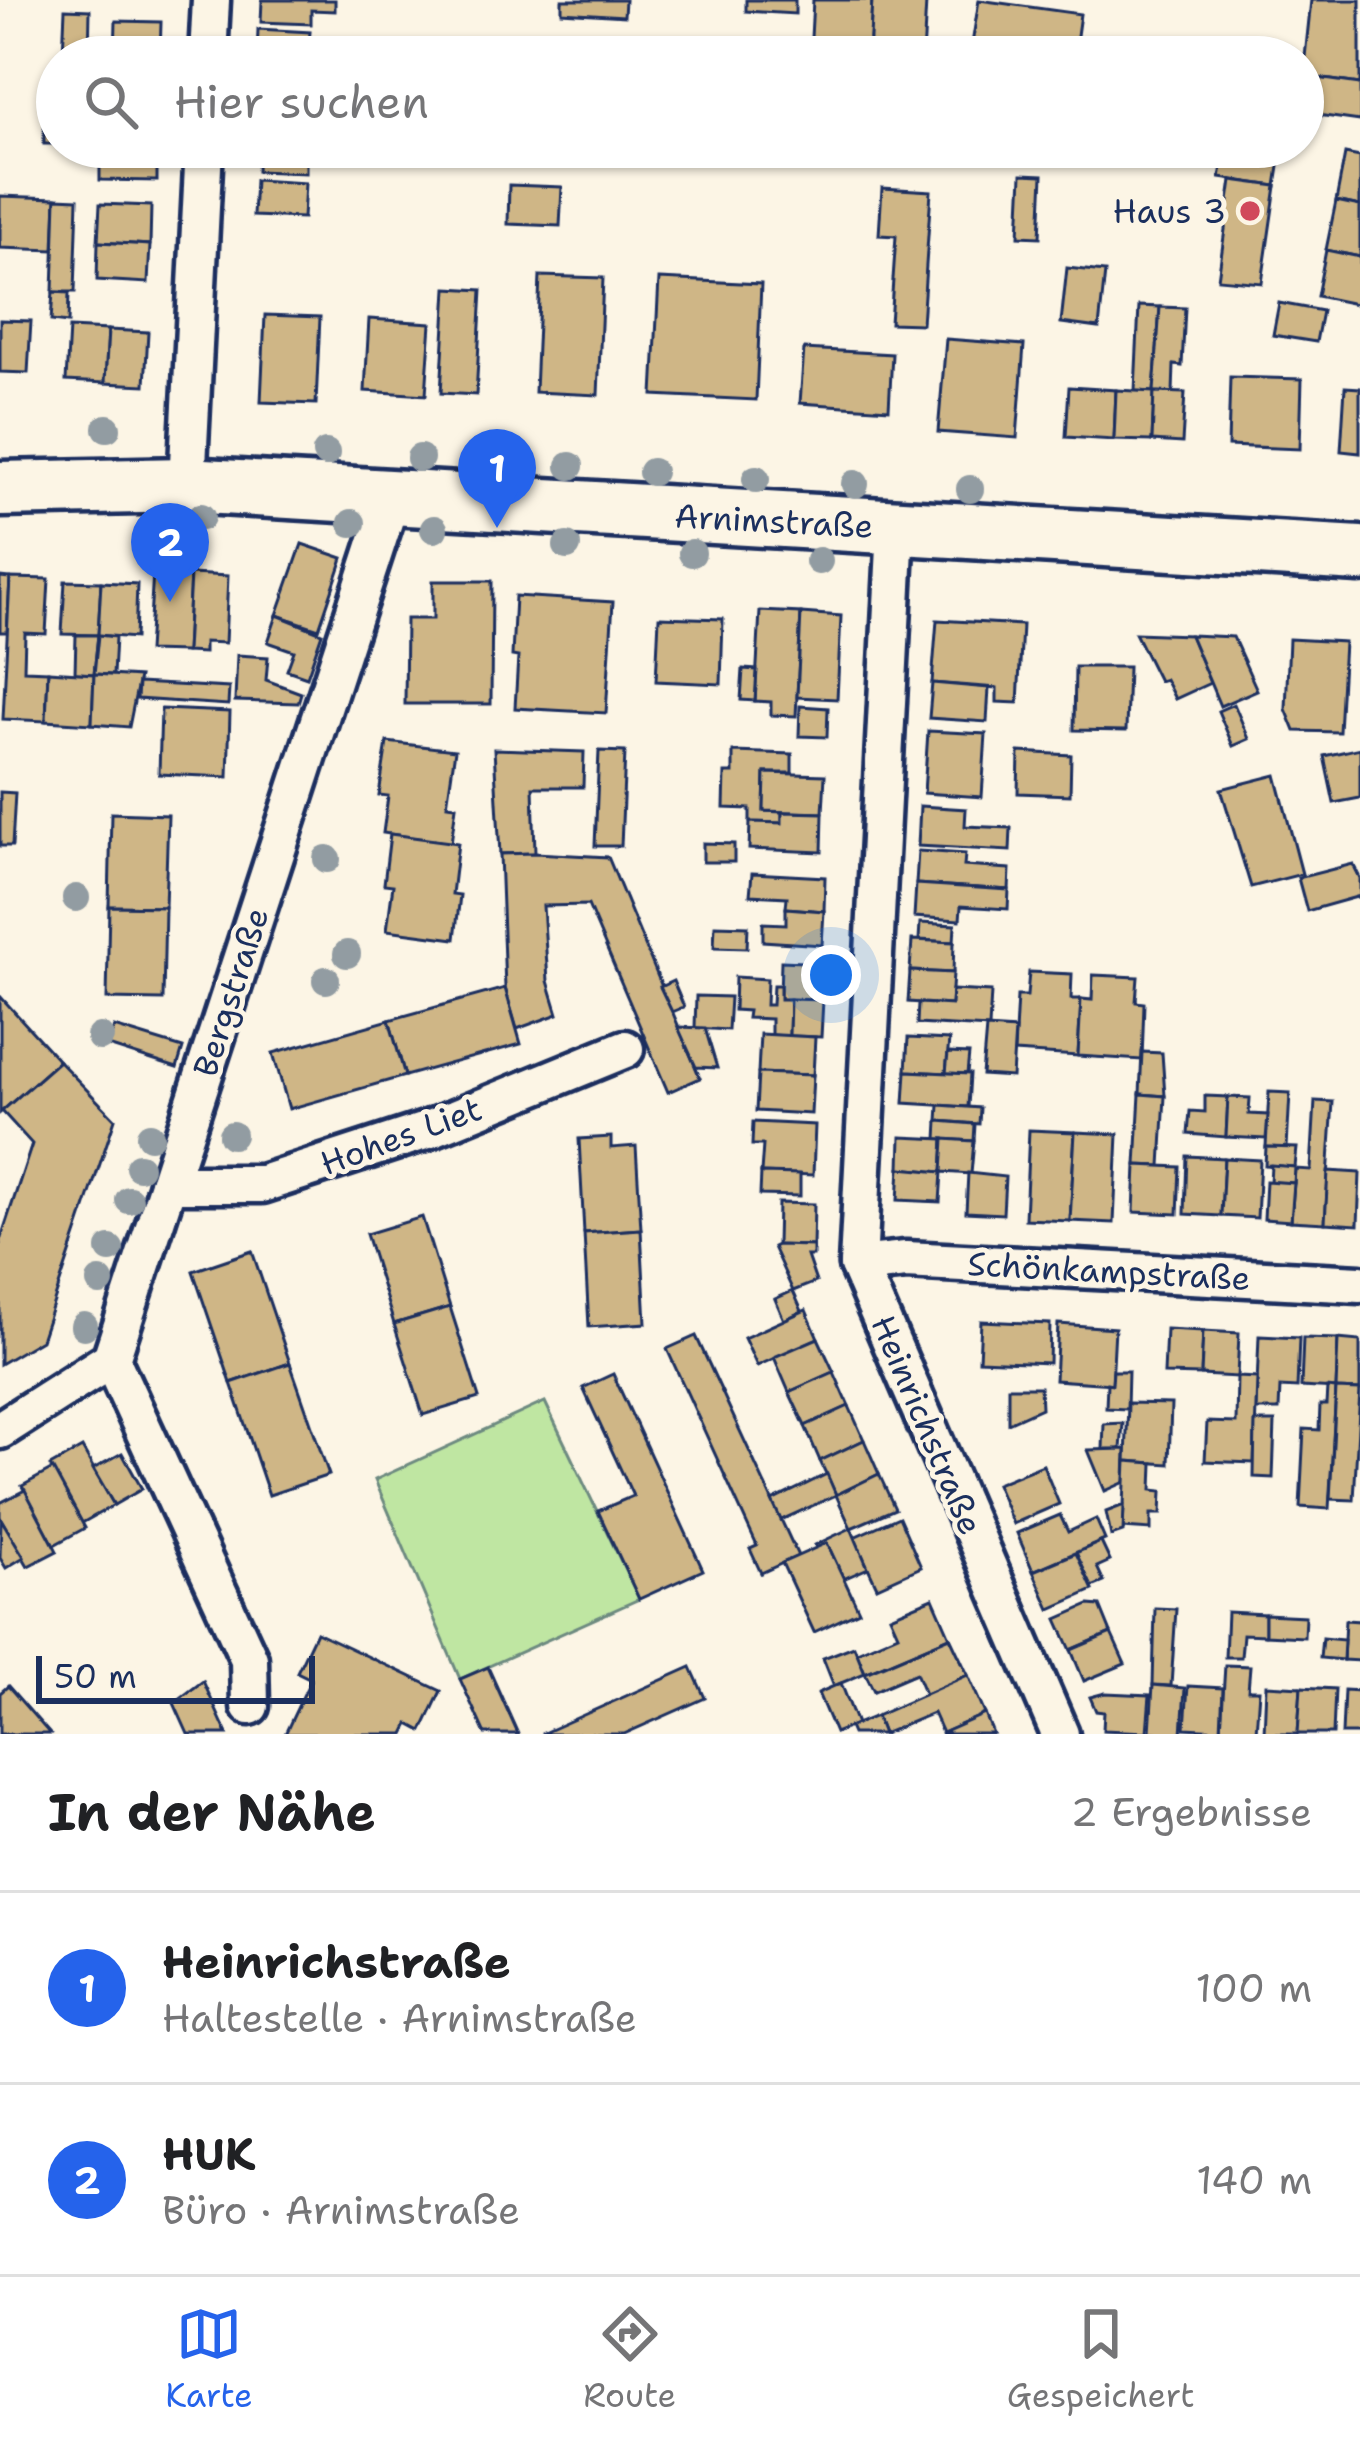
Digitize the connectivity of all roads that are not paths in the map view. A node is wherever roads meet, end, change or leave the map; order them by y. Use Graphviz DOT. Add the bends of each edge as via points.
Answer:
graph roads {
  1 [pos="211,0"];
  2 [pos="209,36"];
  3 [pos="203,168"];
  4 [pos="0,451"];
  5 [pos="188,485"];
  6 [pos="0,489"];
  7 [pos="392,500"];
  8 [pos="896,528"];
  9 [pos="1360,554"];
  10 [pos="625,1049"];
  11 [pos="168,1184"];
  12 [pos="858,1265"];
  13 [pos="1360,1284"];
  14 [pos="111,1359"];
  15 [pos="0,1430"];
  16 [pos="250,1706"];
  17 [pos="1060,1734"];
  1 -- 2 [label="street"];
  3 -- 5 [label="street"];
  4 -- 5 [label="main road, Arnimstraße"];
  5 -- 6 [label="main road, Arnimstraße"];
  5 -- 7 [label="main road, Arnimstraße"];
  7 -- 8 [label="main road, Arnimstraße"];
  7 -- 11 [label="street, Bergstraße"];
  8 -- 9 [label="main road, Arnimstraße"];
  8 -- 12 [label="street, Heinrichstraße"];
  10 -- 11 [label="street, Hohes Liet" via="425,1131 262,1184"];
  11 -- 14 [label="street, Bergstraße"];
  12 -- 13 [label="street, Schönkampstraße" via="906,1260"];
  12 -- 17 [label="street, Heinrichstraße"];
  14 -- 15 [label="street"];
  14 -- 16 [label="street" via="249,1659"];
}
